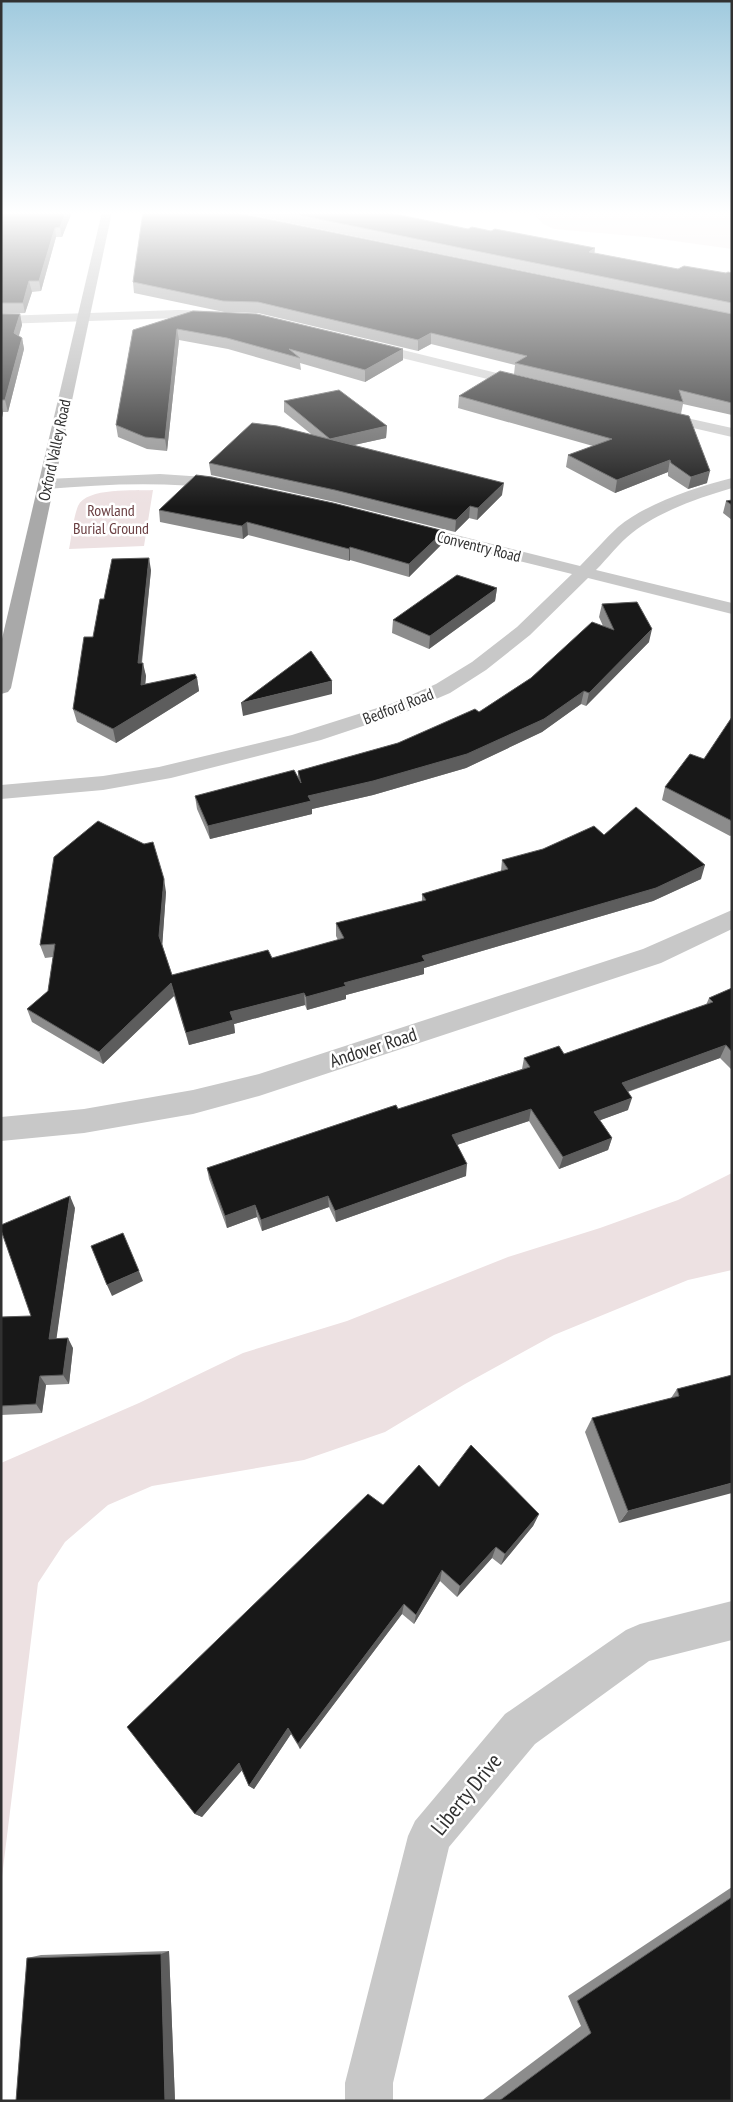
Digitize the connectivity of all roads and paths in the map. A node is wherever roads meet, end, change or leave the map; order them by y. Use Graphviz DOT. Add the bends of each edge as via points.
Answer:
graph roads {
  1 [pos="85,310"];
  2 [pos="233,316"];
  3 [pos="83,318"];
  4 [pos="1,320"];
  5 [pos="351,342"];
  6 [pos="540,388"];
  7 [pos="646,413"];
  8 [pos="732,433"];
  9 [pos="732,483"];
  10 [pos="46,484"];
  11 [pos="248,489"];
  12 [pos="392,524"];
  13 [pos="583,572"];
  14 [pos="732,609"];
  15 [pos="1,688"];
  16 [pos="1,792"];
  17 [pos="732,919"];
  18 [pos="1,1129"];
  19 [pos="732,1620"];
  20 [pos="368,2101"];
  1 -- 3 [label="main road, Oxford Valley Road"];
  2 -- 3 [label="street" via="178,314"];
  3 -- 4 [label="street"];
  3 -- 10 [label="main road, Oxford Valley Road"];
  5 -- 6 [label="street"];
  7 -- 8 [label="street"];
  9 -- 13 [label="street, Bedford Road" via="692,494 640,520 625,530"];
  10 -- 11 [label="street" via="167,478"];
  10 -- 15 [label="main road, Oxford Valley Road"];
  12 -- 13 [label="street, Conventry Road"];
  13 -- 14 [label="street, Conventry Road"];
  13 -- 16 [label="street, Bedford Road" via="498,651 458,680 394,710 308,738 137,778 85,786"];
  17 -- 18 [label="street, Andover Road" via="652,956 258,1084 193,1102 84,1121"];
  19 -- 20 [label="street, Liberty Drive" via="640,1644 520,1729 430,1836 369,2083"];
}
